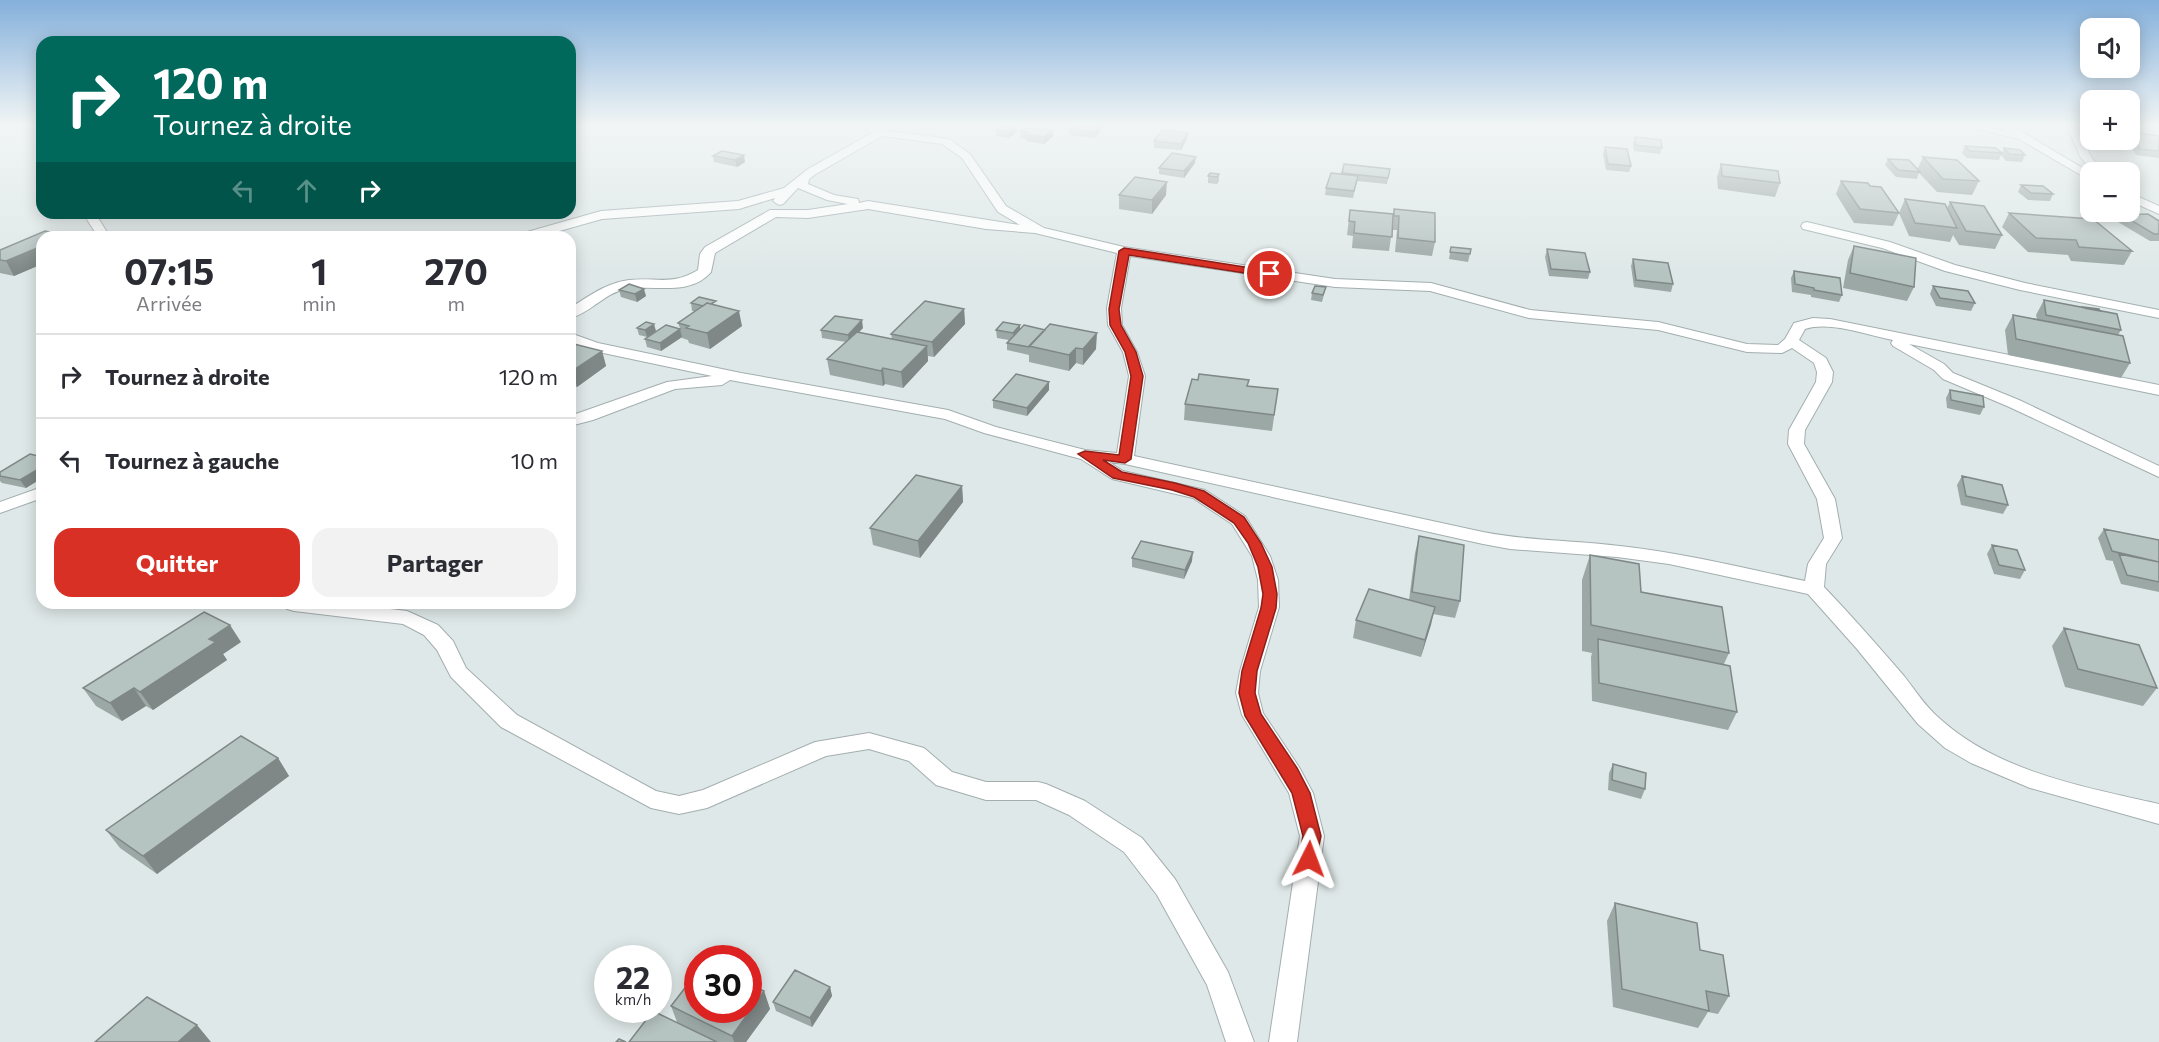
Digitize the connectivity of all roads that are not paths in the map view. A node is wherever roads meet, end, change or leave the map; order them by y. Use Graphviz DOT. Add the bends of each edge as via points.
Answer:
graph roads {
  1 [pos="809,175"];
  2 [pos="979,175"];
  3 [pos="803,178"];
  4 [pos="786,191"];
  5 [pos="2140,201"];
  6 [pos="868,205"];
  7 [pos="2159,210"];
  8 [pos="774,213"];
  9 [pos="1807,226"];
  10 [pos="545,231"];
  11 [pos="1040,231"];
  12 [pos="1124,251"];
  13 [pos="584,307"];
  14 [pos="576,311"];
  15 [pos="2159,314"];
  16 [pos="576,327"];
  17 [pos="1880,334"];
  18 [pos="576,339"];
  19 [pos="1791,341"];
  20 [pos="741,378"];
  21 [pos="2159,390"];
  22 [pos="576,420"];
  23 [pos="1085,454"];
  24 [pos="1125,459"];
  25 [pos="2159,472"];
  26 [pos="36,494"];
  27 [pos="0,508"];
  28 [pos="1814,589"];
  29 [pos="334,609"];
  30 [pos="2159,814"];
  31 [pos="1240,1042"];
  32 [pos="1283,1042"];
  1 -- 3 [label="street"];
  2 -- 11 [label="street" via="1002,208"];
  3 -- 4 [label="street"];
  3 -- 6 [label="street" via="802,186 813,192"];
  4 -- 8 [label="street"];
  4 -- 10 [label="street" via="739,204 601,215"];
  5 -- 7 [label="street"];
  6 -- 8 [label="street" via="808,214"];
  6 -- 11 [label="street"];
  8 -- 13 [label="street" via="710,250 704,272 688,282 673,287 620,286 599,294"];
  9 -- 15 [label="street" via="2025,287"];
  11 -- 12 [label="street"];
  12 -- 19 [label="street" via="1335,283 1431,287 1529,314 1658,326 1747,348 1782,349"];
  12 -- 24 [label="street" via="1115,325 1130,352 1137,376"];
  13 -- 14 [label="street"];
  13 -- 16 [label="street"];
  17 -- 19 [label="street" via="1813,322 1799,326"];
  17 -- 21 [label="street"];
  17 -- 25 [label="street" via="1917,353 1948,376"];
  18 -- 20 [label="street" via="594,347"];
  19 -- 28 [label="street" via="1821,361 1825,372 1824,382 1797,430 1796,444 1826,499 1833,538 1817,564"];
  20 -- 22 [label="street" via="672,386"];
  20 -- 23 [label="street" via="948,415"];
  23 -- 24 [label="street"];
  23 -- 32 [label="street" via="1118,475 1199,494 1239,520 1261,556 1269,601 1247,693 1253,716 1301,793 1312,836"];
  24 -- 28 [label="street" via="1483,538 1669,558"];
  26 -- 27 [label="street"];
  28 -- 30 [label="street" via="1848,623 1932,724 1964,748 2062,790"];
  29 -- 31 [label="street" via="407,618 431,630 446,646 458,672 509,721 651,799 679,805 707,799 823,748 869,741 916,754 944,779 986,791 1038,791 1077,808 1133,845 1166,887 1219,981"];
}
